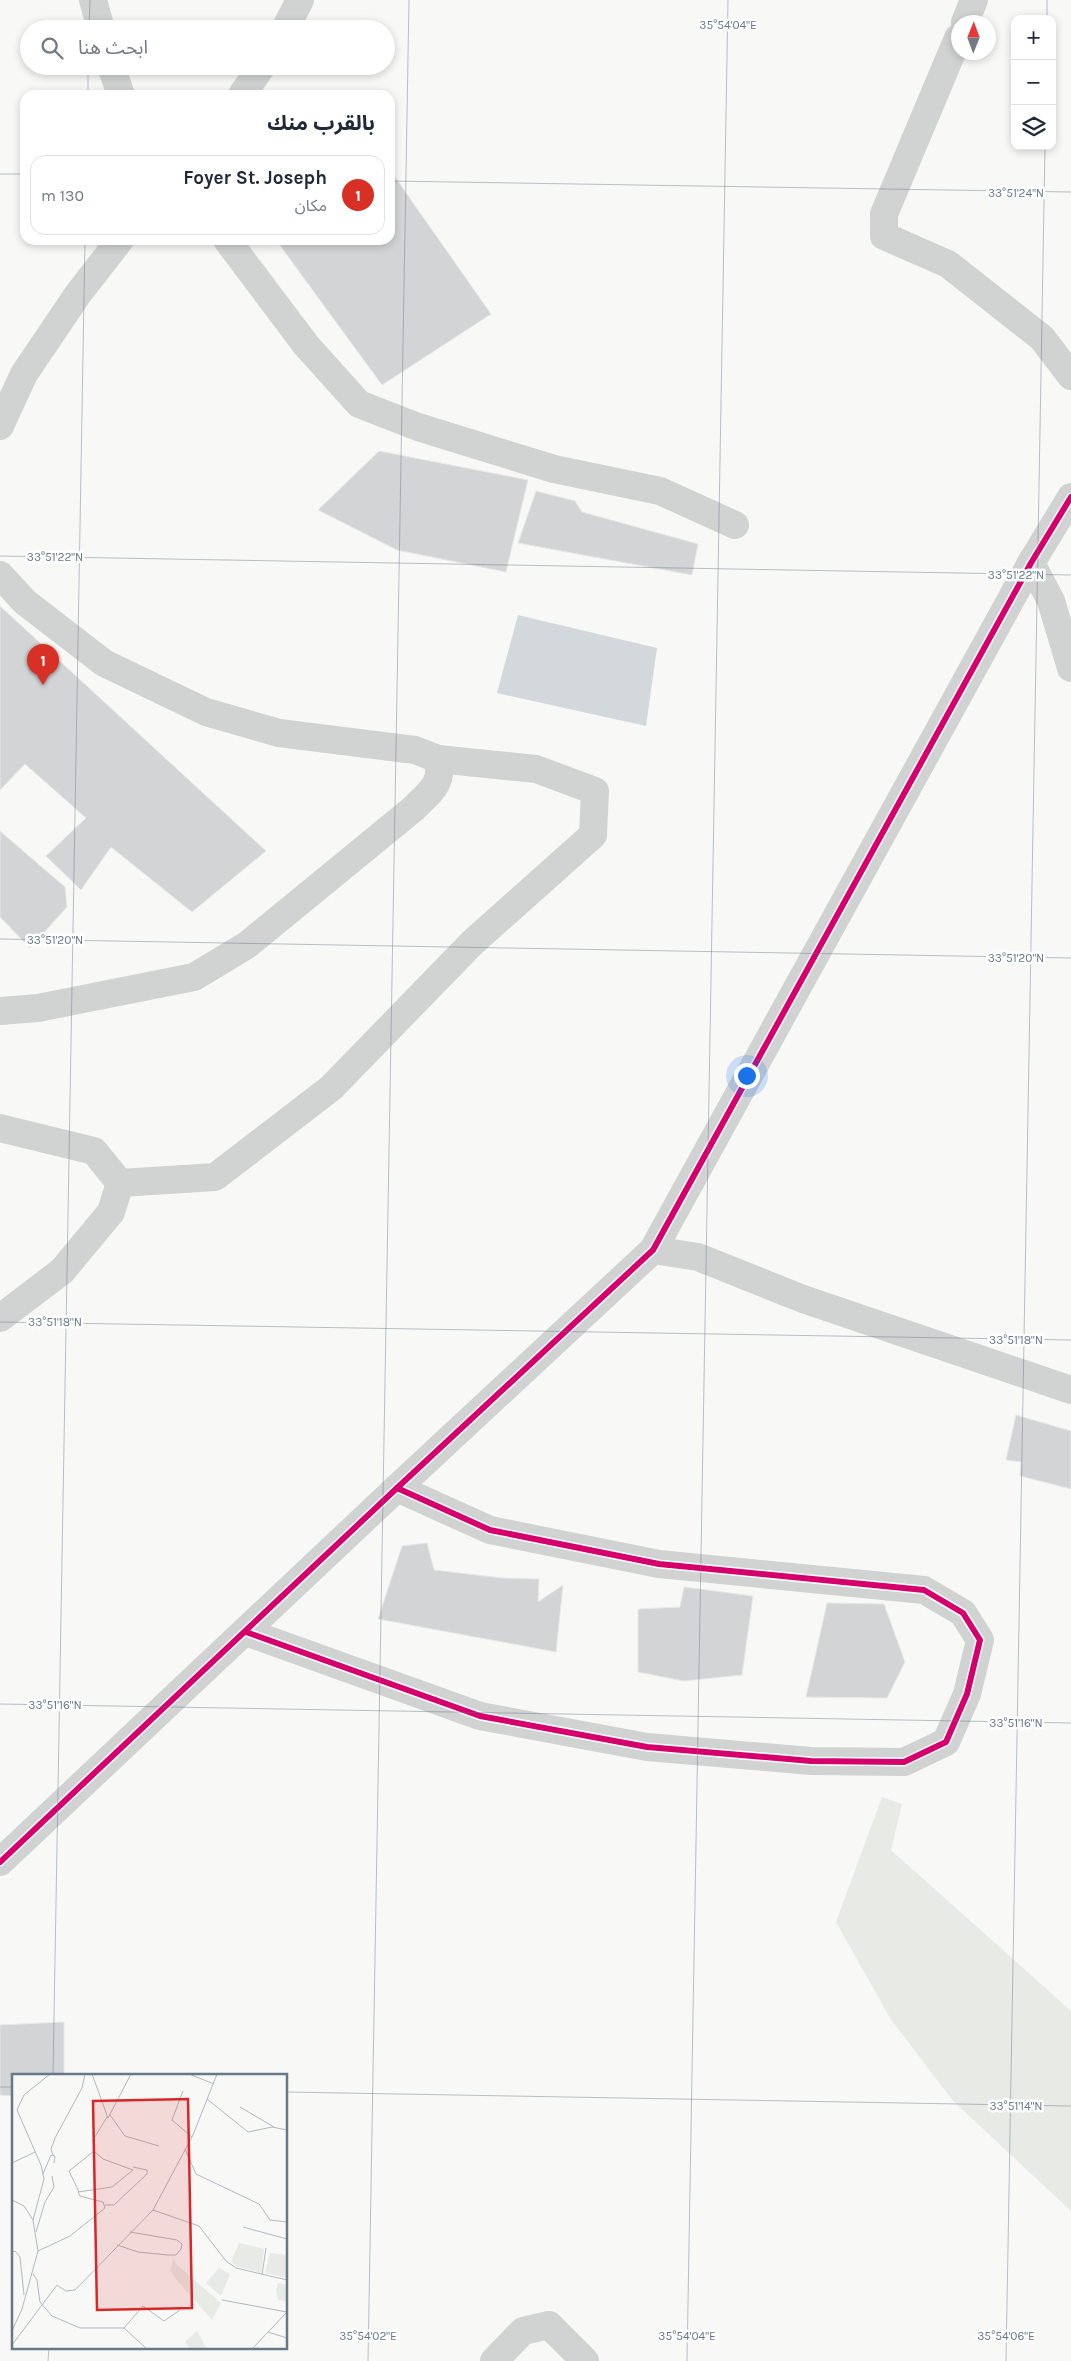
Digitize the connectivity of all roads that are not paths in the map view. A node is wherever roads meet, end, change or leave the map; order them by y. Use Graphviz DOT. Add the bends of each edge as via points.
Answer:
graph roads {
  1 [pos="93,0"];
  2 [pos="300,0"];
  3 [pos="974,0"];
  4 [pos="968,15"];
  5 [pos="99,20"];
  6 [pos="290,20"];
  7 [pos="951,55"];
  8 [pos="115,75"];
  9 [pos="256,75"];
  10 [pos="119,90"];
  11 [pos="245,90"];
  12 [pos="116,245"];
  13 [pos="230,245"];
  14 [pos="1071,376"];
  15 [pos="0,426"];
  16 [pos="1071,497"];
  17 [pos="735,524"];
  18 [pos="1031,563"];
  19 [pos="0,575"];
  20 [pos="1071,668"];
  21 [pos="438,759"];
  22 [pos="0,1011"];
  23 [pos="0,1128"];
  24 [pos="120,1182"];
  25 [pos="653,1250"];
  26 [pos="0,1318"];
  27 [pos="1071,1390"];
  28 [pos="397,1488"];
  29 [pos="246,1632"];
  30 [pos="0,1862"];
  31 [pos="494,2361"];
  32 [pos="585,2361"];
  1 -- 5 [label="street"];
  2 -- 6 [label="street"];
  3 -- 4 [label="street"];
  7 -- 14 [label="street" via="884,214 884,236 948,264 1042,338"];
  8 -- 10 [label="street"];
  9 -- 11 [label="street"];
  12 -- 15 [label="street" via="78,294 24,374"];
  13 -- 17 [label="street" via="306,345 359,404 418,427 554,469 660,492"];
  16 -- 18 [label="street"];
  18 -- 20 [label="street" via="1051,601"];
  18 -- 25 [label="street"];
  19 -- 21 [label="street" via="25,602 104,663 206,712 279,733 415,750"];
  21 -- 22 [label="street" via="441,771 436,786 413,809 246,945 194,977 38,1008"];
  21 -- 24 [label="street" via="536,769 595,791 593,835 472,944 331,1088 216,1177"];
  23 -- 24 [label="street" via="94,1151"];
  24 -- 26 [label="street" via="111,1212 62,1271"];
  25 -- 27 [label="street" via="698,1257 804,1299"];
  25 -- 28 [label="street"];
  28 -- 29 [label="street"];
  28 -- 29 [label="street" via="490,1530 659,1564 924,1590 964,1613 980,1640 967,1694 946,1742 904,1762 811,1761 647,1747 480,1716"];
  29 -- 30 [label="street"];
  31 -- 32 [label="street" via="524,2332 549,2325"];
}
